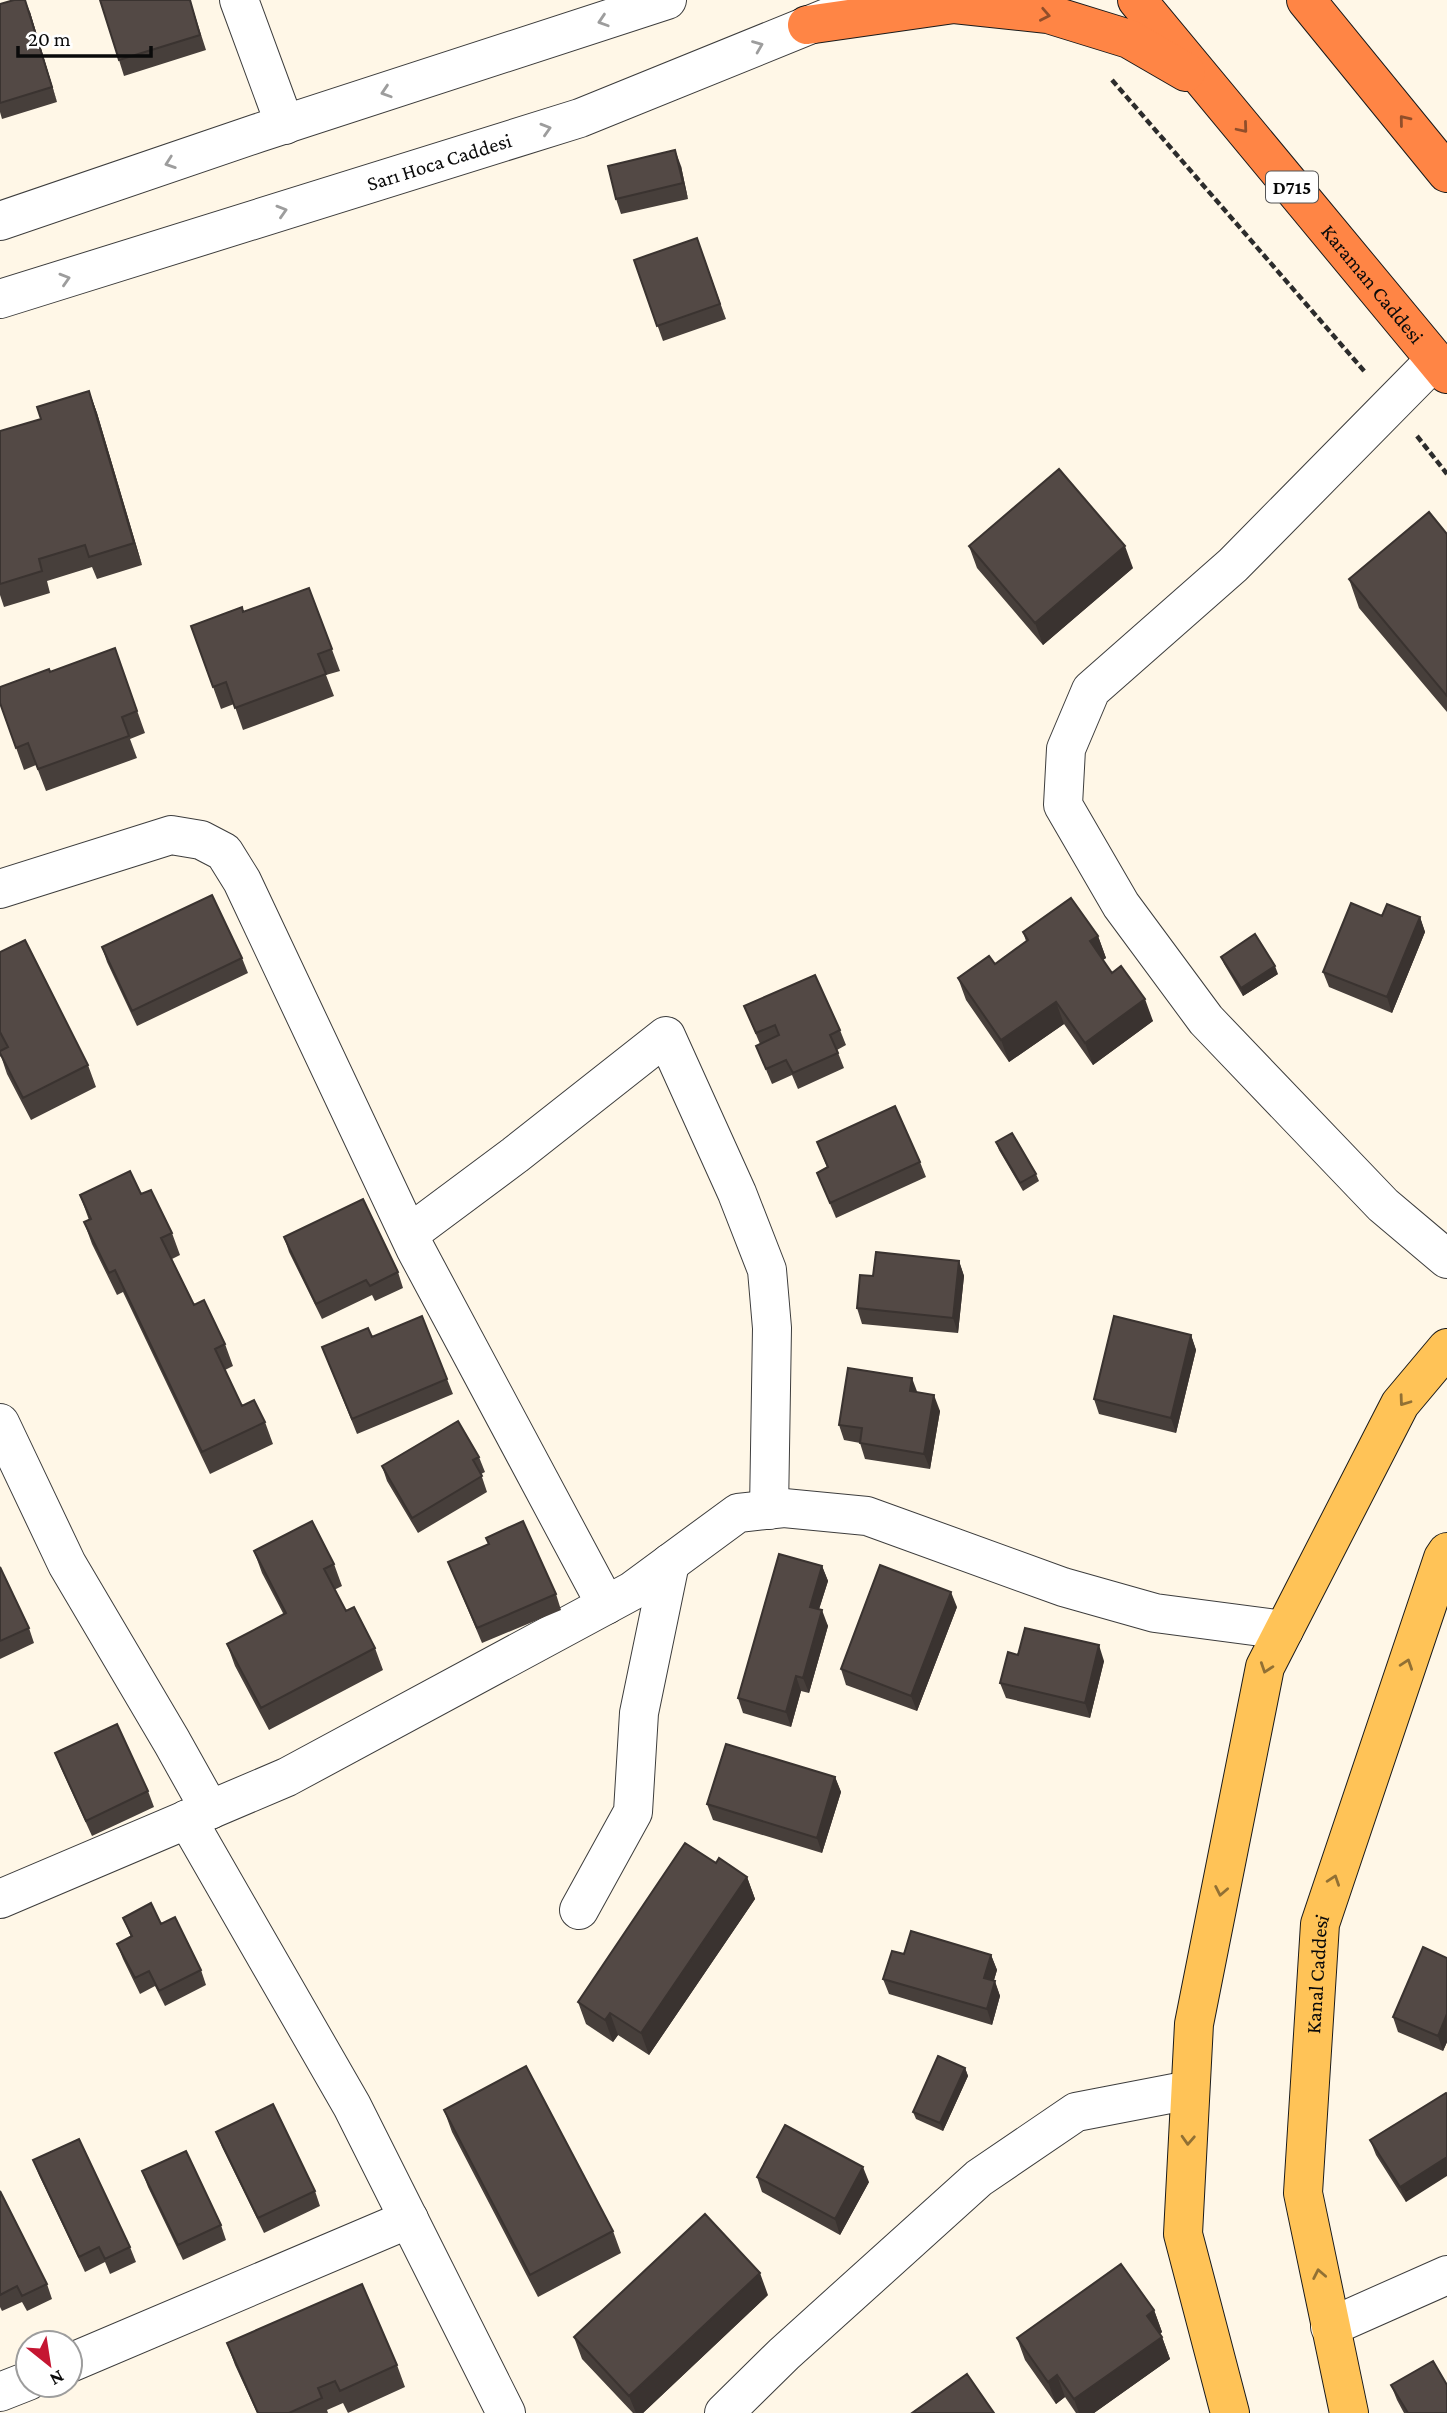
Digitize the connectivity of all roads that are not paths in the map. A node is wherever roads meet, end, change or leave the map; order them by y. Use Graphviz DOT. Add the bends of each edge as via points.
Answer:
graph roads {
  1 [pos="239,0"];
  2 [pos="667,0"];
  3 [pos="869,0"];
  4 [pos="1137,0"];
  5 [pos="1306,0"];
  6 [pos="807,25"];
  7 [pos="1206,84"];
  8 [pos="285,125"];
  9 [pos="1447,173"];
  10 [pos="0,221"];
  11 [pos="0,299"];
  12 [pos="1441,367"];
  13 [pos="0,890"];
  14 [pos="409,1234"];
  15 [pos="1447,1259"];
  16 [pos="1447,1349"];
  17 [pos="0,1423"];
  18 [pos="769,1510"];
  19 [pos="1447,1552"];
  20 [pos="670,1563"];
  21 [pos="606,1605"];
  22 [pos="1284,1630"];
  23 [pos="198,1815"];
  24 [pos="0,1899"];
  25 [pos="579,1910"];
  26 [pos="1190,2090"];
  27 [pos="409,2219"];
  28 [pos="1447,2275"];
  29 [pos="1330,2327"];
  30 [pos="84,2357"];
  31 [pos="506,2413"];
  32 [pos="724,2413"];
  33 [pos="1230,2413"];
  34 [pos="1349,2413"];
  1 -- 8 [label="street"];
  2 -- 8 [label="street, one-way"];
  3 -- 6 [label="street, Sarı Hoca Caddesi"];
  4 -- 7 [label="highway, Karaman Caddesi / D715"];
  9 -- 5 [label="highway, one-way"];
  6 -- 7 [label="highway, one-way" via="954,4 1048,14 1129,39"];
  11 -- 6 [label="street, Sarı Hoca Caddesi, one-way" via="580,118"];
  7 -- 12 [label="highway, Karaman Caddesi / D715, one-way"];
  8 -- 10 [label="street, one-way"];
  12 -- 15 [label="street" via="1233,565 1091,690 1066,749 1063,805 1121,905 1206,1020 1383,1205"];
  13 -- 14 [label="street" via="171,835 201,840 224,852 242,881"];
  14 -- 18 [label="street" via="666,1035 767,1270 772,1328"];
  14 -- 21 [label="street"];
  16 -- 22 [label="main road, one-way" via="1400,1404"];
  17 -- 23 [label="street" via="67,1564 172,1742"];
  18 -- 20 [label="street" via="738,1513"];
  18 -- 22 [label="street" via="867,1516 1063,1587 1155,1613"];
  29 -- 19 [label="main road, Kanal Caddesi, one-way" via="1303,2193 1320,1924"];
  20 -- 21 [label="street"];
  20 -- 25 [label="street" via="639,1713 633,1812"];
  21 -- 23 [label="street" via="287,1777"];
  22 -- 26 [label="main road, one-way" via="1265,1667 1194,2024"];
  23 -- 24 [label="street"];
  23 -- 27 [label="street"];
  26 -- 32 [label="street" via="1076,2112 979,2178"];
  26 -- 33 [label="main road, one-way" via="1183,2234"];
  27 -- 30 [label="street"];
  27 -- 31 [label="street"];
  28 -- 29 [label="street"];
  29 -- 34 [label="main road, Kanal Caddesi"];
}
